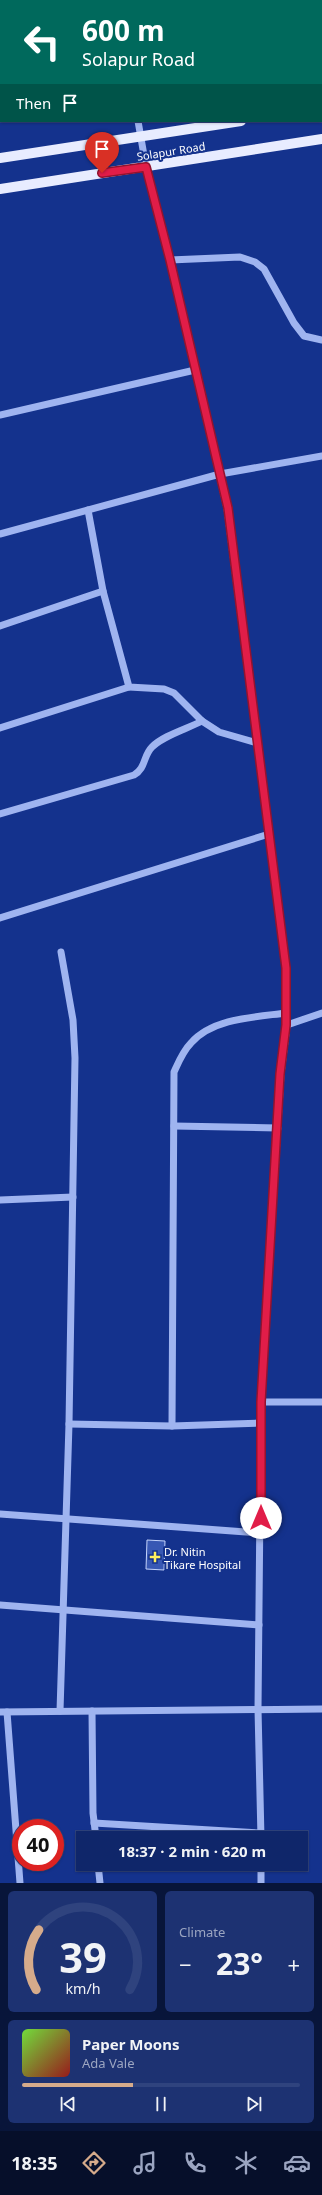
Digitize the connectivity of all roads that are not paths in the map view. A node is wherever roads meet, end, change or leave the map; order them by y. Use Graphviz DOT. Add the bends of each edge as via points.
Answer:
graph roads {
  1 [pos="138,122"];
  2 [pos="234,122"];
  3 [pos="141,136"];
  4 [pos="322,140"];
  5 [pos="0,158"];
  6 [pos="146,167"];
  7 [pos="0,189"];
  8 [pos="170,260"];
  9 [pos="322,340"];
  10 [pos="195,370"];
  11 [pos="0,415"];
  12 [pos="322,456"];
  13 [pos="220,474"];
  14 [pos="88,510"];
  15 [pos="0,534"];
  16 [pos="103,591"];
  17 [pos="0,626"];
  18 [pos="129,687"];
  19 [pos="202,721"];
  20 [pos="0,728"];
  21 [pos="257,743"];
  22 [pos="0,814"];
  23 [pos="269,834"];
  24 [pos="0,918"];
  25 [pos="61,952"];
  26 [pos="286,1013"];
  27 [pos="322,1013"];
  28 [pos="286,1025"];
  29 [pos="174,1126"];
  30 [pos="278,1128"];
  31 [pos="73,1197"];
  32 [pos="0,1200"];
  33 [pos="261,1402"];
  34 [pos="322,1402"];
  35 [pos="262,1423"];
  36 [pos="68,1424"];
  37 [pos="172,1426"];
  38 [pos="0,1514"];
  39 [pos="66,1518"];
  40 [pos="261,1533"];
  41 [pos="0,1605"];
  42 [pos="64,1610"];
  43 [pos="259,1625"];
  44 [pos="258,1709"];
  45 [pos="322,1709"];
  46 [pos="60,1711"];
  47 [pos="92,1711"];
  48 [pos="3,1712"];
  49 [pos="94,1824"];
  50 [pos="95,1831"];
  51 [pos="191,1831"];
  52 [pos="261,1831"];
  53 [pos="99,1871"];
  54 [pos="261,1871"];
  55 [pos="20,1883"];
  56 [pos="100,1883"];
  57 [pos="261,1883"];
  1 -- 3 [label="street"];
  2 -- 3 [label="main road, Solapur Road"];
  3 -- 5 [label="main road, Solapur Road"];
  3 -- 6 [label="street"];
  4 -- 6 [label="main road, Solapur Road"];
  6 -- 7 [label="main road, Solapur Road"];
  6 -- 8 [label="street"];
  8 -- 9 [label="street" via="240,257 255,262 264,269 304,336"];
  8 -- 10 [label="street"];
  10 -- 11 [label="street"];
  10 -- 13 [label="street"];
  12 -- 13 [label="street"];
  13 -- 14 [label="street"];
  13 -- 21 [label="street" via="228,508"];
  14 -- 15 [label="street"];
  14 -- 16 [label="street"];
  16 -- 17 [label="street"];
  16 -- 18 [label="street"];
  18 -- 19 [label="street" via="164,689 174,693"];
  18 -- 20 [label="street"];
  19 -- 21 [label="street" via="228,736"];
  19 -- 22 [label="street" via="157,743 146,754 141,771 134,776"];
  21 -- 23 [label="street"];
  23 -- 24 [label="street"];
  23 -- 26 [label="street" via="286,968"];
  25 -- 31 [label="street" via="73,1020 75,1058"];
  26 -- 28 [label="street"];
  26 -- 29 [label="street" via="233,1020 209,1030 192,1041 182,1054 174,1072"];
  27 -- 28 [label="street"];
  28 -- 30 [label="street" via="280,1074"];
  29 -- 30 [label="street"];
  29 -- 37 [label="street"];
  30 -- 33 [label="street"];
  31 -- 32 [label="street"];
  31 -- 36 [label="street"];
  33 -- 34 [label="street"];
  33 -- 35 [label="street"];
  35 -- 37 [label="street"];
  35 -- 40 [label="street"];
  36 -- 37 [label="street"];
  36 -- 39 [label="street"];
  38 -- 39 [label="street"];
  39 -- 40 [label="street"];
  39 -- 42 [label="street"];
  40 -- 43 [label="street"];
  41 -- 42 [label="street"];
  42 -- 43 [label="street"];
  42 -- 46 [label="street"];
  43 -- 44 [label="street"];
  44 -- 45 [label="street"];
  44 -- 47 [label="street"];
  44 -- 52 [label="street"];
  46 -- 47 [label="street"];
  46 -- 48 [label="street"];
  47 -- 49 [label="street"];
  48 -- 55 [label="street"];
  49 -- 50 [label="street"];
  49 -- 51 [label="street"];
  53 -- 56 [label="street"];
  54 -- 57 [label="street"];
}
